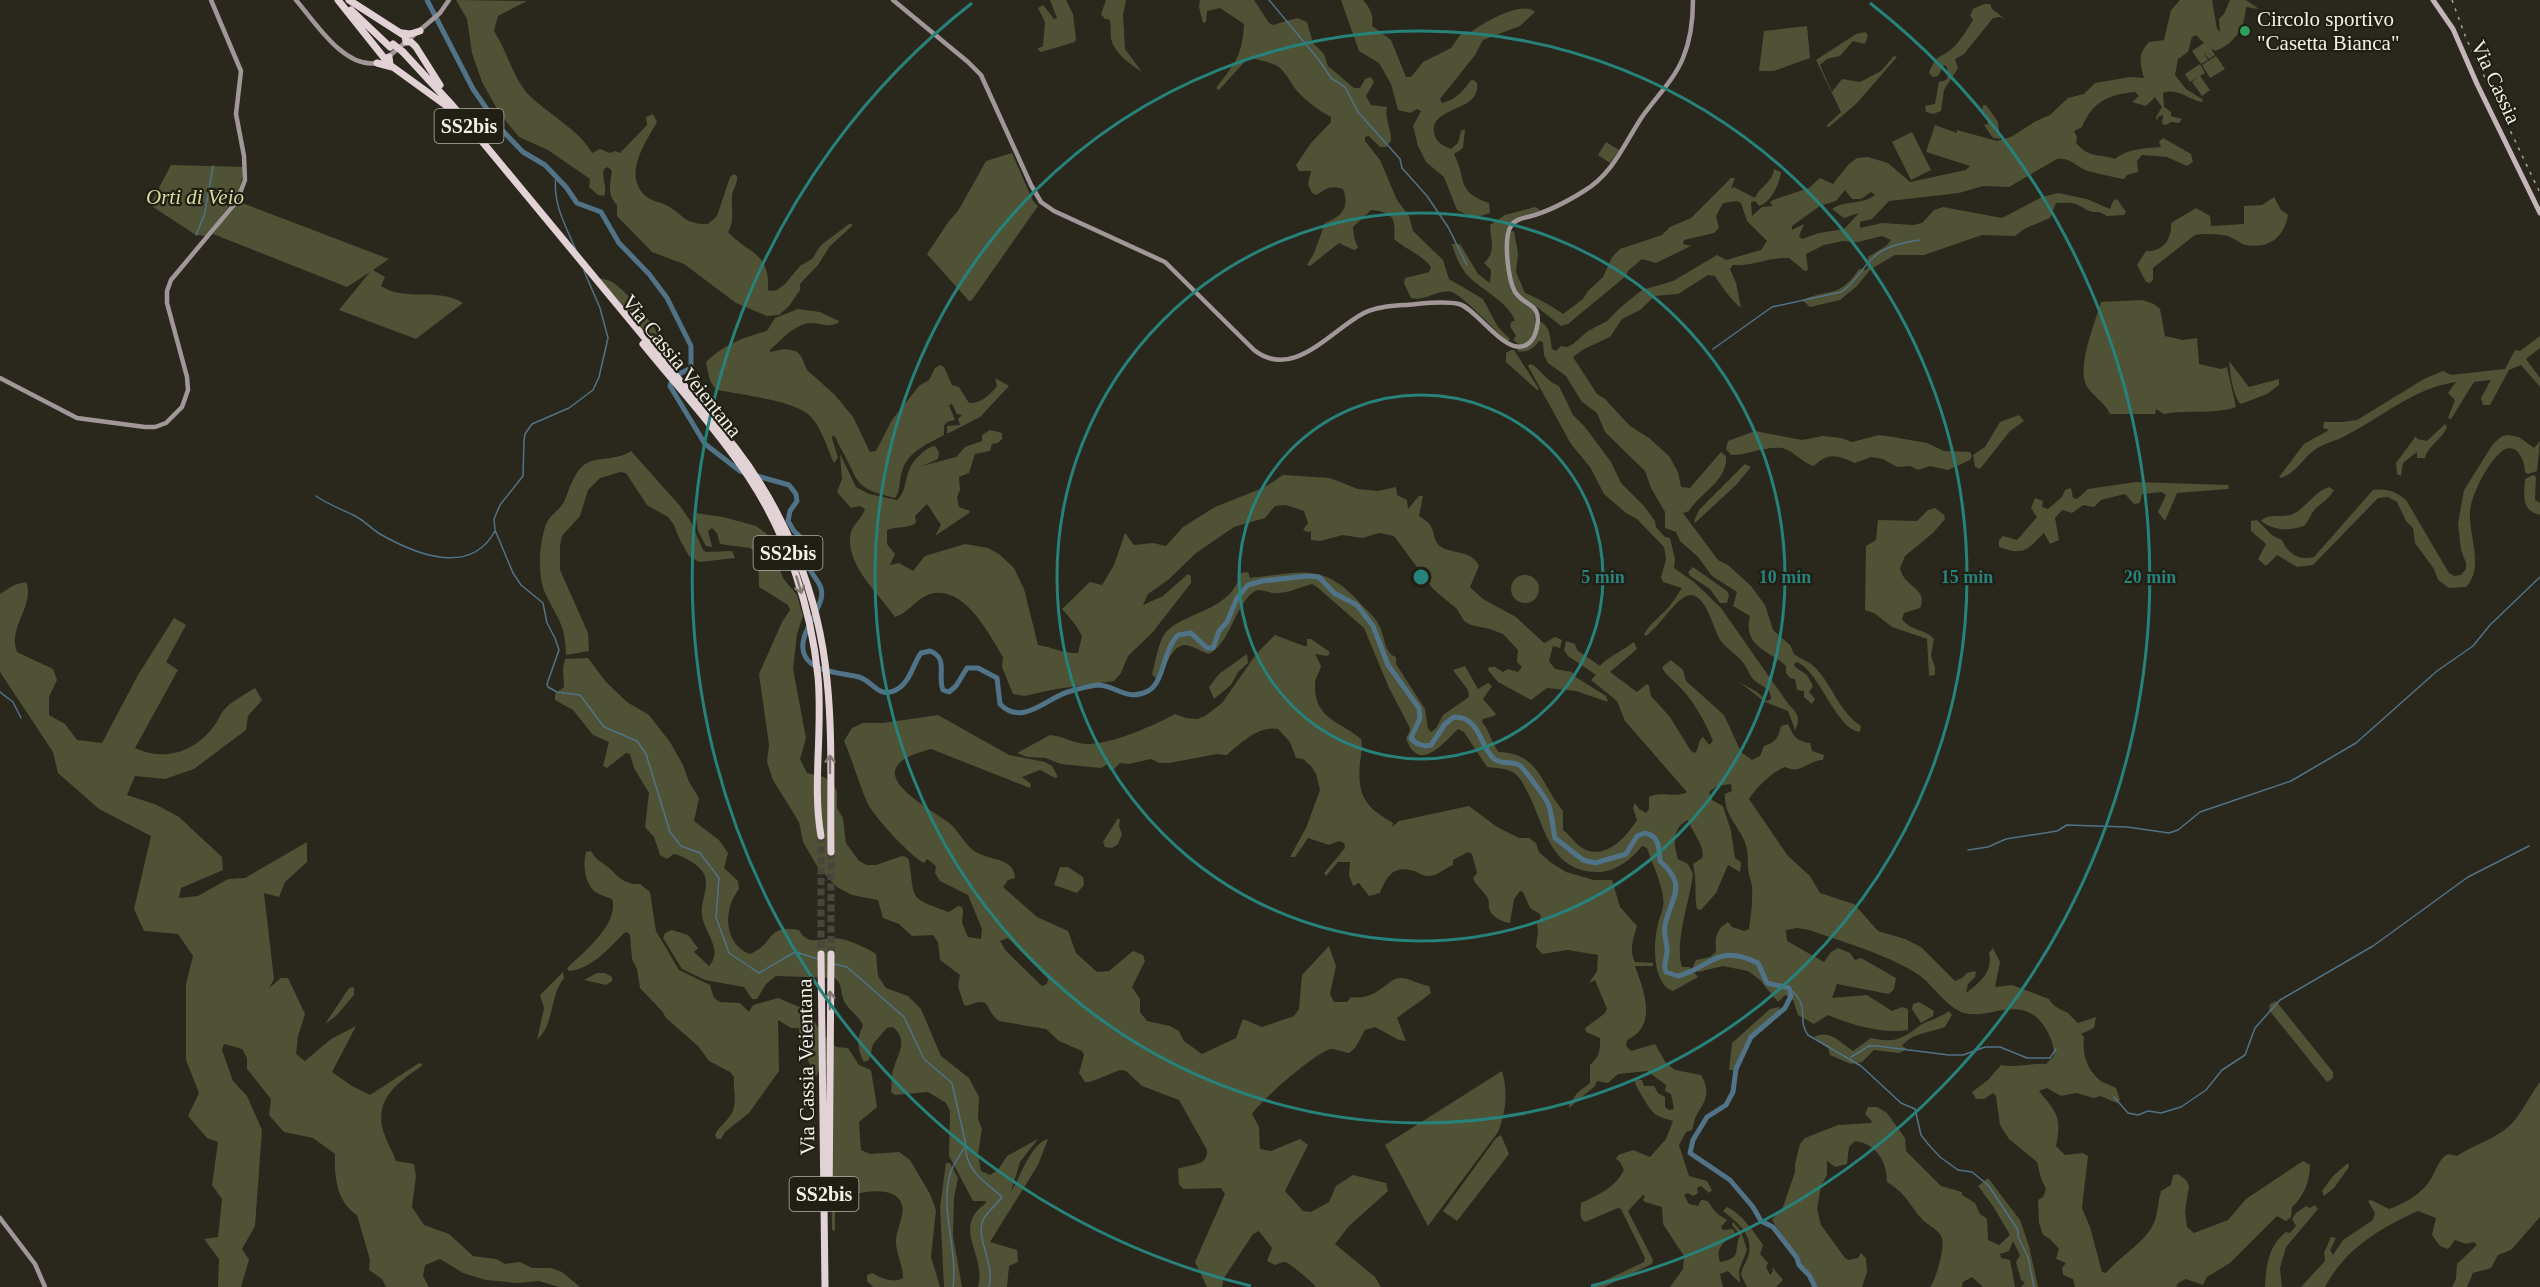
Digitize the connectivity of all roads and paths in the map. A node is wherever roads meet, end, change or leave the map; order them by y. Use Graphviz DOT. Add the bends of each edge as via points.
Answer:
graph roads {
  1 [pos="211,0"];
  2 [pos="296,0"];
  3 [pos="339,0"];
  4 [pos="347,0"];
  5 [pos="449,0"];
  6 [pos="894,0"];
  7 [pos="1693,0"];
  8 [pos="2433,0"];
  9 [pos="420,31"];
  10 [pos="402,33"];
  11 [pos="406,42"];
  12 [pos="392,45"];
  13 [pos="416,47"];
  14 [pos="376,50"];
  15 [pos="387,58"];
  16 [pos="375,63"];
  17 [pos="392,67"];
  18 [pos="450,106"];
  19 [pos="2540,213"];
  20 [pos="552,230"];
  21 [pos="658,359"];
  22 [pos="0,378"];
  23 [pos="821,836"];
  24 [pos="831,852"];
  25 [pos="821,954"];
  26 [pos="831,954"];
  27 [pos="826,1079"];
  28 [pos="0,1218"];
  29 [pos="45,1287"];
  30 [pos="827,1287"];
  1 -- 22 [label="street" via="241,71 236,114 245,180 237,201 168,285 166,298 188,383 182,407 155,427 83,420"];
  2 -- 16 [label="street" via="346,56 360,63"];
  3 -- 12 [label="highway, Via Cassia Veientana / SS2bis"];
  3 -- 14 [label="highway"];
  4 -- 10 [label="highway"];
  4 -- 12 [label="highway, Via Cassia Veientana / SS2bis"];
  5 -- 9 [label="street"];
  6 -- 7 [label="street" via="979,73 1044,205 1165,262 1260,355 1277,360 1297,357 1365,313 1404,305 1461,305 1506,343 1528,344 1538,318 1535,309 1517,295 1512,283 1506,247 1510,227 1580,194 1609,171 1681,64 1690,36"];
  8 -- 19 [label="main road, Via Cassia" via="2453,29"];
  9 -- 10 [label="highway"];
  9 -- 11 [label="street"];
  9 -- 13 [label="highway"];
  10 -- 11 [label="highway"];
  11 -- 13 [label="highway"];
  11 -- 15 [label="street"];
  12 -- 18 [label="highway, Via Cassia Veientana / SS2bis, bridge"];
  13 -- 18 [label="highway"];
  14 -- 15 [label="highway"];
  14 -- 16 [label="highway"];
  15 -- 16 [label="street"];
  15 -- 17 [label="highway"];
  16 -- 17 [label="highway"];
  17 -- 18 [label="highway"];
  18 -- 20 [label="highway, Via Cassia Veientana / SS2bis"];
  18 -- 20 [label="highway, Via Cassia Veientana / SS2bis"];
  20 -- 21 [label="highway, Via Cassia Veientana / SS2bis"];
  21 -- 23 [label="highway, Via Cassia Veientana / SS2bis, one-way" via="749,478 786,549 815,657"];
  24 -- 21 [label="highway, Via Cassia Veientana / SS2bis, one-way" via="827,681 819,627 803,572 782,522 754,474"];
  25 -- 27 [label="highway, Via Cassia Veientana / SS2bis"];
  27 -- 26 [label="highway, Via Cassia Veientana / SS2bis, one-way"];
  27 -- 30 [label="highway, Via Cassia Veientana / SS2bis"];
  28 -- 29 [label="street" via="33,1260"];
}
